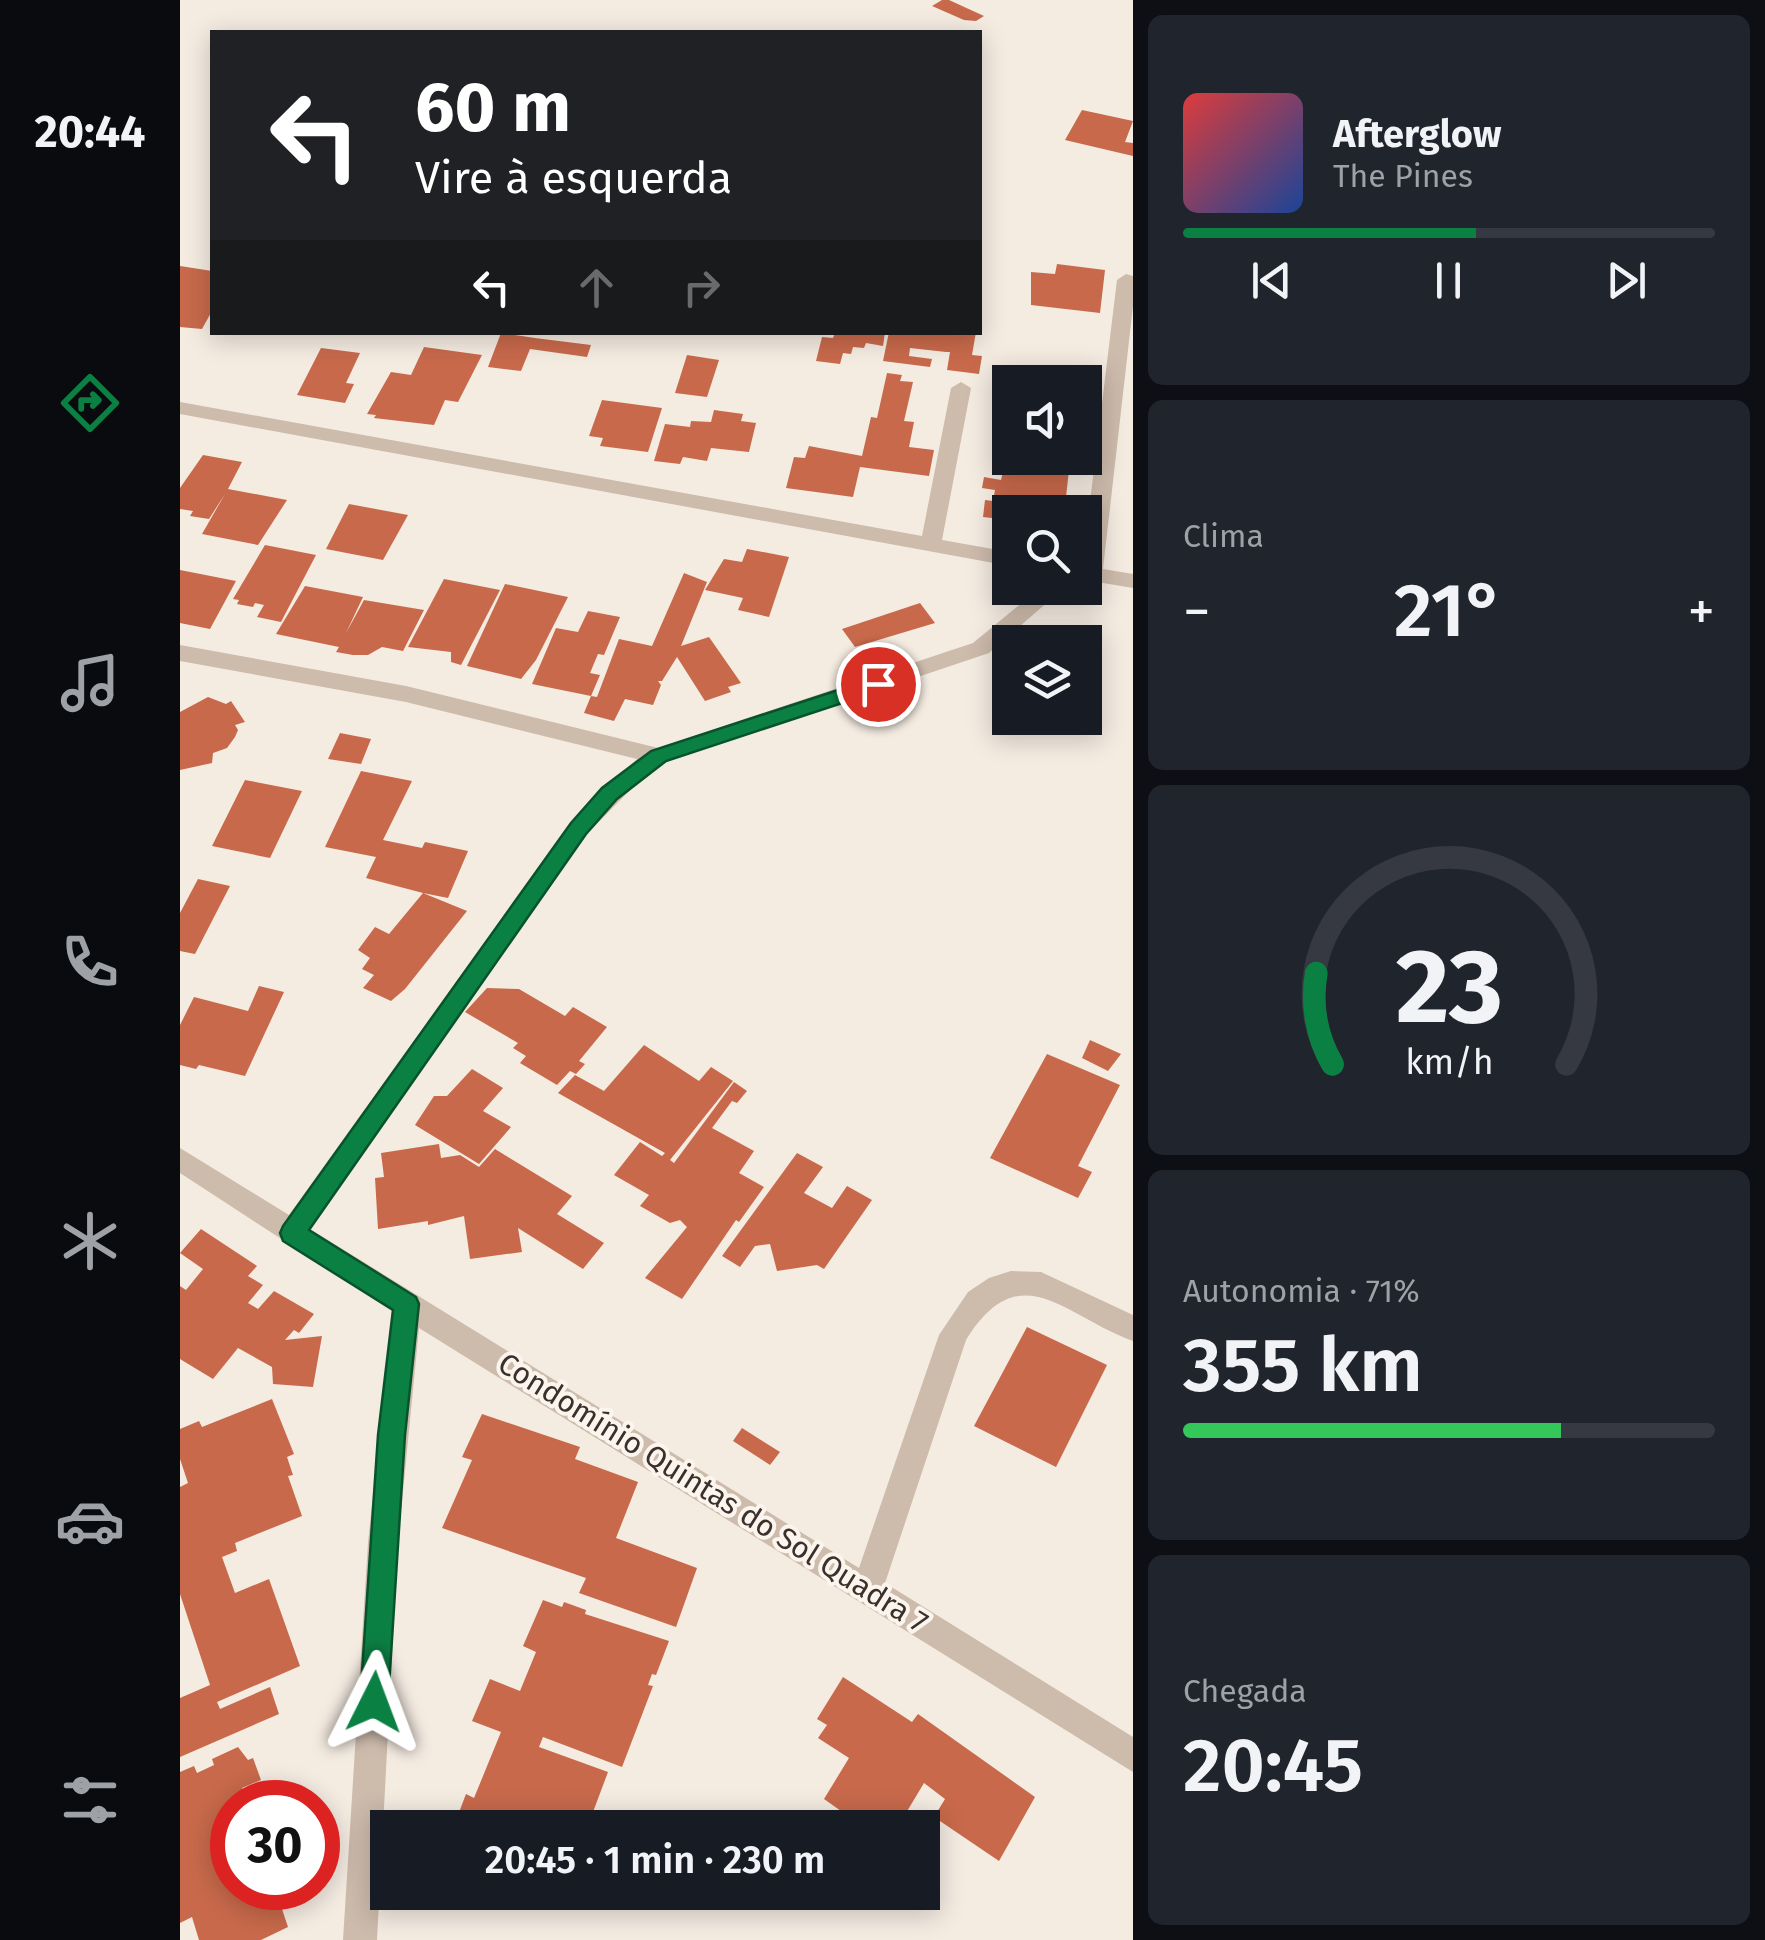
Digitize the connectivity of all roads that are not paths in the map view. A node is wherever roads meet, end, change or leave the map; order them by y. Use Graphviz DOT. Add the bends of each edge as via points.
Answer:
graph roads {
  1 [pos="1126,280"];
  2 [pos="961,388"];
  3 [pos="180,408"];
  4 [pos="1099,495"];
  5 [pos="931,543"];
  6 [pos="992,555"];
  7 [pos="1102,575"];
  8 [pos="1132,581"];
  9 [pos="1034,605"];
  10 [pos="180,653"];
  11 [pos="658,756"];
  12 [pos="180,1159"];
  13 [pos="292,1233"];
  14 [pos="406,1304"];
  15 [pos="1132,1329"];
  16 [pos="868,1587"];
  17 [pos="1132,1756"];
  18 [pos="360,1940"];
  1 -- 4 [label="street"];
  2 -- 5 [label="street"];
  3 -- 5 [label="street"];
  5 -- 6 [label="street"];
  7 -- 8 [label="street"];
  9 -- 11 [label="street" via="981,648"];
  10 -- 11 [label="street" via="406,694"];
  11 -- 13 [label="street" via="578,828"];
  12 -- 13 [label="street, Condomínio Quintas do Sol Quadra 7"];
  13 -- 14 [label="street, Condomínio Quintas do Sol Quadra 7"];
  14 -- 16 [label="street, Condomínio Quintas do Sol Quadra 7"];
  14 -- 18 [label="street" via="383,1544"];
  15 -- 16 [label="street" via="1024,1281 1004,1283 970,1306"];
  16 -- 17 [label="street, Condomínio Quintas do Sol Quadra 7"];
}
